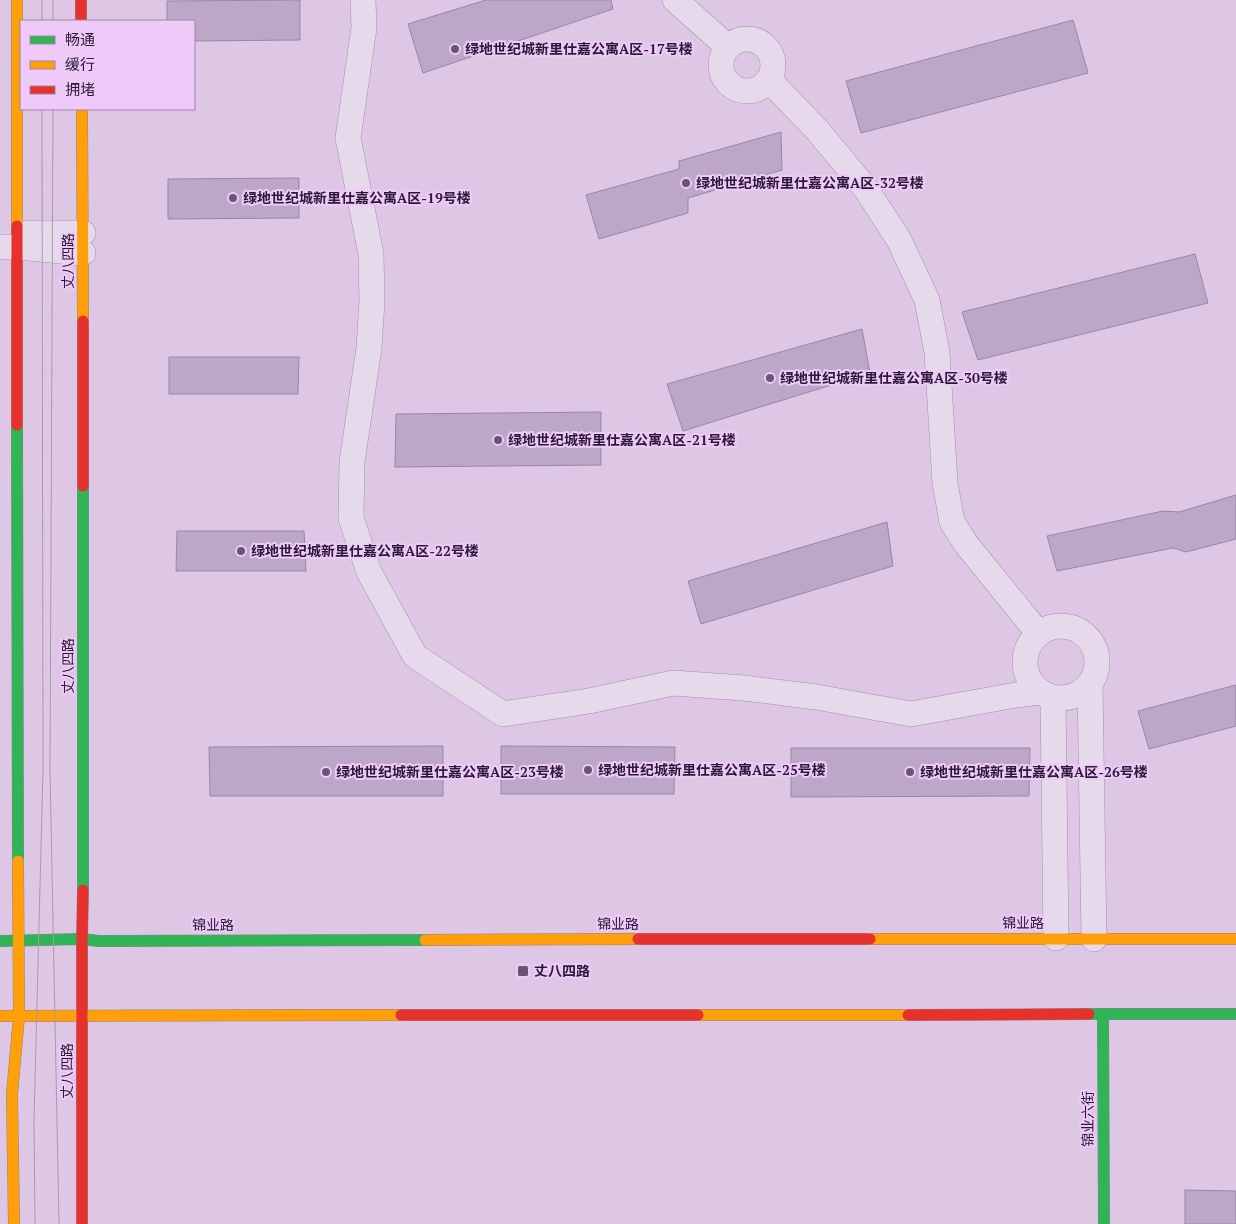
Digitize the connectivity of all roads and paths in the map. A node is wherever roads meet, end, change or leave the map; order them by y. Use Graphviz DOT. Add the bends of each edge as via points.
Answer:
graph roads {
  1 [pos="17,0"];
  2 [pos="81,0"];
  3 [pos="363,0"];
  4 [pos="675,0"];
  5 [pos="81,20"];
  6 [pos="728,47"];
  7 [pos="769,80"];
  8 [pos="82,110"];
  9 [pos="9,240"];
  10 [pos="82,243"];
  11 [pos="1039,634"];
  12 [pos="1090,683"];
  13 [pos="1047,695"];
  14 [pos="1056,938"];
  15 [pos="82,939"];
  16 [pos="1094,939"];
  17 [pos="1236,939"];
  18 [pos="18,940"];
  19 [pos="0,941"];
  20 [pos="1103,1014"];
  21 [pos="1236,1014"];
  22 [pos="0,1016"];
  23 [pos="19,1016"];
  24 [pos="82,1016"];
  25 [pos="14,1224"];
  26 [pos="82,1224"];
  27 [pos="1104,1224"];
  1 -- 9 [label="main road"];
  2 -- 5 [label="main road"];
  3 -- 13 [label="street" via="364,28 348,138 371,254 372,301 369,348 352,462 351,518 369,572 415,656 504,714 674,684 816,697 910,714 1016,695"];
  4 -- 6 [label="street"];
  6 -- 7 [label="street" via="735,42 752,40 767,48 773,64"];
  6 -- 7 [label="street" via="722,71 731,85 738,90 755,90"];
  7 -- 11 [label="street" via="854,174 899,240 927,300 937,352 945,482 952,522"];
  8 -- 10 [label="main road, 丈八四路"];
  9 -- 10 [label="street"];
  9 -- 18 [label="main road"];
  10 -- 15 [label="main road, 丈八四路"];
  11 -- 12 [label="street" via="1058,626 1082,633 1092,644 1096,655 1097,668"];
  11 -- 13 [label="street" via="1030,643 1026,654 1026,673 1032,684"];
  12 -- 13 [label="street" via="1078,694 1066,698"];
  12 -- 16 [label="street"];
  13 -- 14 [label="street"];
  14 -- 15 [label="main road, 锦业路"];
  14 -- 16 [label="main road, 锦业路"];
  15 -- 18 [label="main road, 锦业路"];
  15 -- 24 [label="main road, 丈八四路"];
  16 -- 17 [label="main road, 锦业路"];
  18 -- 19 [label="main road, 锦业路"];
  18 -- 23 [label="main road"];
  20 -- 21 [label="main road"];
  20 -- 24 [label="main road"];
  20 -- 27 [label="main road, 锦业六街"];
  22 -- 23 [label="main road"];
  23 -- 24 [label="main road"];
  23 -- 25 [label="main road" via="12,1094"];
  24 -- 26 [label="main road, 丈八四路"];
}
